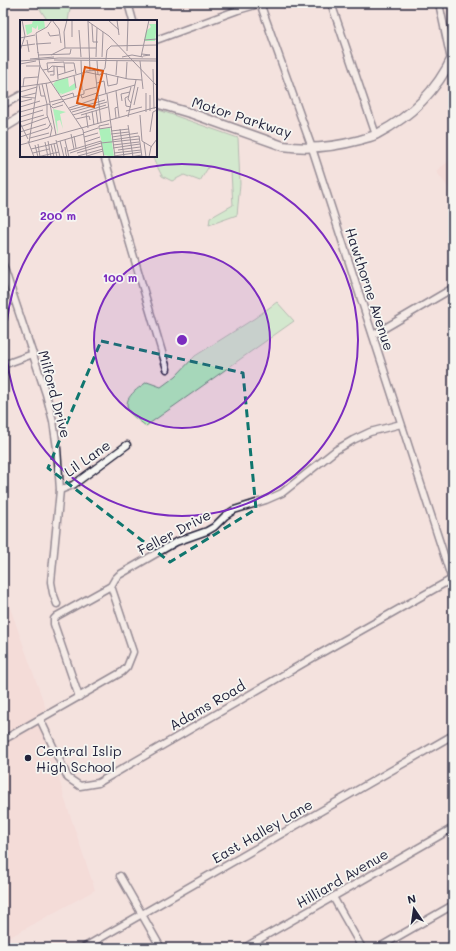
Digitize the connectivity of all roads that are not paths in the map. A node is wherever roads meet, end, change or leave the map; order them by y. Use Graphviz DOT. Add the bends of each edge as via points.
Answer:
graph roads {
  1 [pos="128,3"];
  2 [pos="261,3"];
  3 [pos="331,3"];
  4 [pos="439,3"];
  5 [pos="133,20"];
  6 [pos="157,40"];
  7 [pos="452,58"];
  8 [pos="20,96"];
  9 [pos="157,101"];
  10 [pos="3,105"];
  11 [pos="20,118"];
  12 [pos="3,128"];
  13 [pos="376,135"];
  14 [pos="312,148"];
  15 [pos="104,157"];
  16 [pos="3,265"];
  17 [pos="453,288"];
  18 [pos="373,335"];
  19 [pos="33,354"];
  20 [pos="3,365"];
  21 [pos="167,369"];
  22 [pos="401,424"];
  23 [pos="127,445"];
  24 [pos="60,490"];
  25 [pos="452,581"];
  26 [pos="111,586"];
  27 [pos="57,604"];
  28 [pos="79,697"];
  29 [pos="40,719"];
  30 [pos="453,735"];
  31 [pos="3,740"];
  32 [pos="453,828"];
  33 [pos="120,876"];
  34 [pos="333,897"];
  35 [pos="453,905"];
  36 [pos="142,914"];
  37 [pos="83,948"];
  38 [pos="161,948"];
  39 [pos="244,948"];
  40 [pos="362,948"];
  41 [pos="378,948"];
  1 -- 5 [label="street"];
  2 -- 6 [label="street"];
  2 -- 14 [label="street, Hawthorne Avenue"];
  3 -- 13 [label="street"];
  4 -- 7 [label="street"];
  7 -- 13 [label="main road, Motor Parkway" via="439,81 410,112"];
  8 -- 10 [label="street"];
  9 -- 14 [label="main road, Motor Parkway" via="283,146"];
  11 -- 12 [label="main road"];
  13 -- 14 [label="main road, Motor Parkway" via="334,146"];
  14 -- 18 [label="street, Hawthorne Avenue"];
  15 -- 21 [label="street"];
  16 -- 19 [label="street, Milford Drive"];
  17 -- 18 [label="street"];
  18 -- 22 [label="street, Hawthorne Avenue"];
  19 -- 20 [label="street"];
  19 -- 24 [label="street, Milford Drive" via="53,420"];
  22 -- 25 [label="street, Hawthorne Avenue"];
  22 -- 26 [label="street, Feller Drive" via="370,432 349,442 282,493 234,510 207,531 176,542 119,575"];
  23 -- 24 [label="street, Lil Lane" via="73,485"];
  24 -- 27 [label="street, Milford Drive" via="51,582"];
  25 -- 29 [label="street, Adams Road" via="314,657 98,783 80,786 68,778"];
  26 -- 28 [label="street" via="133,652 122,672"];
  26 -- 28 [label="street, Feller Drive" via="54,619"];
  28 -- 29 [label="street"];
  29 -- 31 [label="street"];
  30 -- 36 [label="street, East Halley Lane"];
  32 -- 34 [label="street, Hilliard Avenue"];
  33 -- 36 [label="street"];
  34 -- 39 [label="street, Hilliard Avenue"];
  34 -- 40 [label="street"];
  35 -- 41 [label="street"];
  36 -- 37 [label="street, East Halley Lane"];
  36 -- 38 [label="street"];
}
